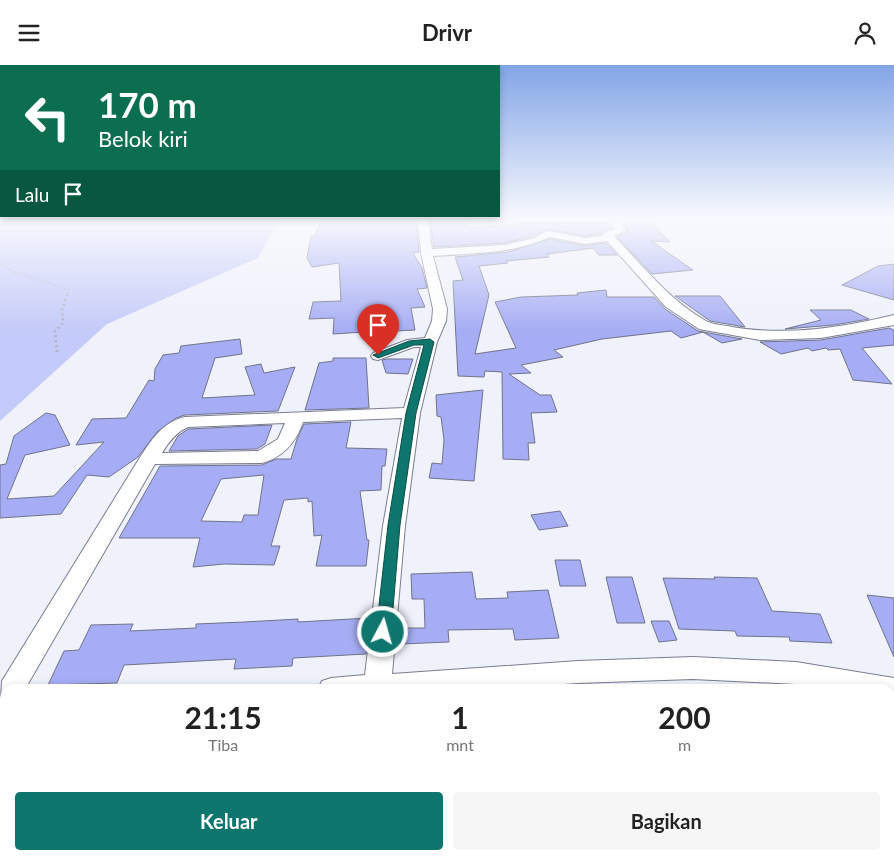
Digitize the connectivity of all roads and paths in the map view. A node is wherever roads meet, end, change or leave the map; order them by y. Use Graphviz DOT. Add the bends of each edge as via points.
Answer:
graph roads {
  1 [pos="428,257"];
  2 [pos="628,257"];
  3 [pos="0,263"];
  4 [pos="894,319"];
  5 [pos="430,342"];
  6 [pos="57,352"];
  7 [pos="378,355"];
  8 [pos="411,413"];
  9 [pos="296,417"];
  10 [pos="148,459"];
  11 [pos="14,684"];
  12 [pos="378,684"];
  13 [pos="418,684"];
  14 [pos="863,684"];
  1 -- 5 [label="street" via="440,309 439,321"];
  2 -- 4 [label="street" via="671,304 704,326 760,336 821,334"];
  3 -- 6 [label="path" via="12,272 69,291 62,310 63,323 55,331"];
  5 -- 7 [label="street" via="412,343"];
  5 -- 8 [label="street"];
  8 -- 9 [label="street"];
  8 -- 12 [label="street" via="394,525"];
  9 -- 10 [label="street" via="185,422 168,431"];
  9 -- 10 [label="street" via="289,437 262,457"];
  10 -- 11 [label="street"];
  13 -- 14 [label="street" via="578,672 693,668 796,673"];
}
